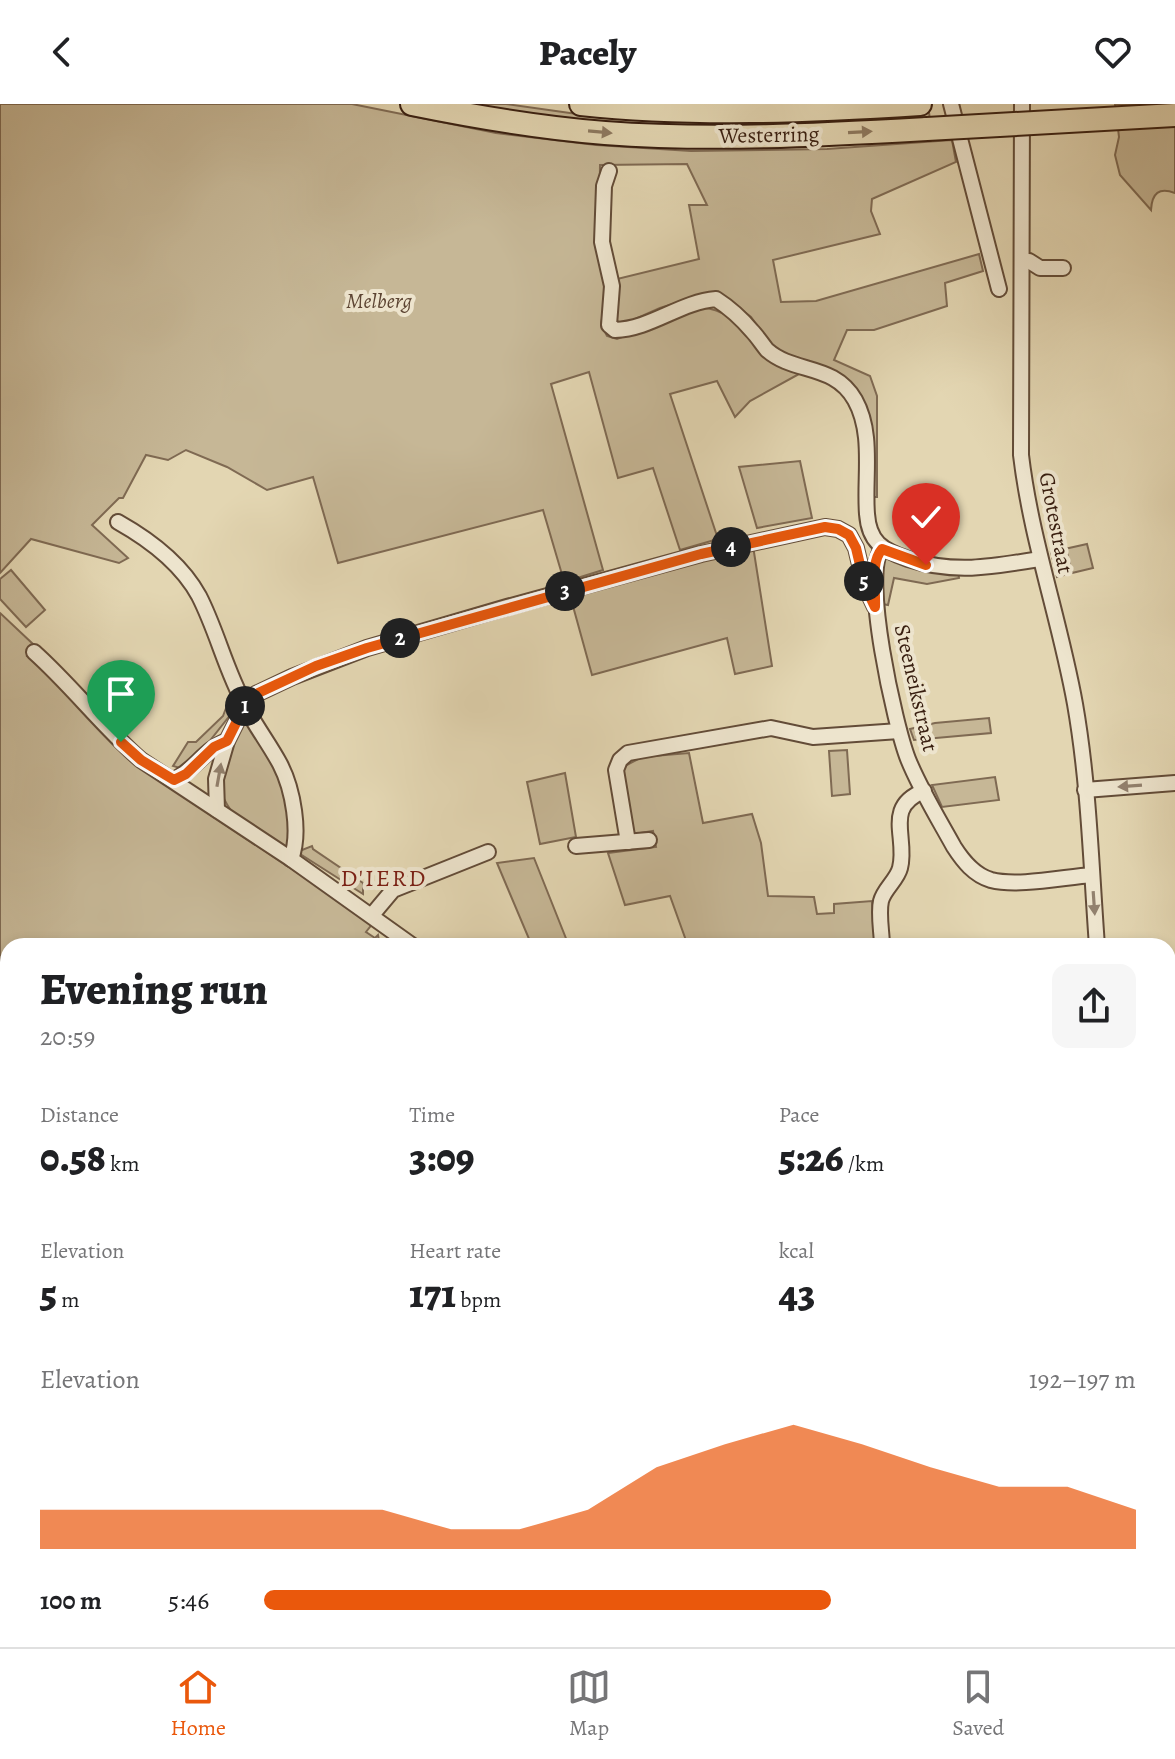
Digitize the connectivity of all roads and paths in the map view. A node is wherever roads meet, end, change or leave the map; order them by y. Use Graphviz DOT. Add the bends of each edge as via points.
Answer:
graph roads {
  1 [pos="412,104"];
  2 [pos="581,104"];
  3 [pos="920,104"];
  4 [pos="951,104"];
  5 [pos="1022,104"];
  6 [pos="1175,115"];
  7 [pos="609,171"];
  8 [pos="1022,261"];
  9 [pos="1063,268"];
  10 [pos="999,289"];
  11 [pos="118,522"];
  12 [pos="882,549"];
  13 [pos="1039,559"];
  14 [pos="875,607"];
  15 [pos="34,652"];
  16 [pos="245,705"];
  17 [pos="253,720"];
  18 [pos="899,731"];
  19 [pos="227,741"];
  20 [pos="174,780"];
  21 [pos="1175,783"];
  22 [pos="1085,790"];
  23 [pos="924,791"];
  24 [pos="217,810"];
  25 [pos="649,840"];
  26 [pos="628,842"];
  27 [pos="576,846"];
  28 [pos="488,852"];
  29 [pos="291,859"];
  30 [pos="1092,875"];
  31 [pos="372,915"];
  32 [pos="400,938"];
  33 [pos="882,938"];
  34 [pos="1096,938"];
  1 -- 6 [label="highway, Westerring, one-way, bridge" via="487,120 605,133 722,137"];
  2 -- 3 [label="highway, Westerring" via="752,112"];
  4 -- 10 [label="street"];
  5 -- 8 [label="street, Grotestraat"];
  7 -- 12 [label="street" via="602,242 612,286 609,325 629,330 697,301 716,299 768,350 819,370 847,388 861,415 867,515"];
  8 -- 9 [label="street"];
  8 -- 13 [label="street, Grotestraat" via="1021,455"];
  11 -- 16 [label="street" via="146,537 190,582"];
  12 -- 13 [label="street" via="939,568"];
  12 -- 14 [label="street, Steeneikstraat" via="876,555"];
  13 -- 22 [label="street, Grotestraat" via="1068,670"];
  14 -- 16 [label="street" via="849,535 825,527 701,554 367,648 292,677"];
  14 -- 18 [label="street, Steeneikstraat"];
  15 -- 20 [label="street" via="121,742"];
  16 -- 19 [label="street"];
  17 -- 29 [label="street" via="282,767 290,796 296,835"];
  18 -- 23 [label="street, Steeneikstraat"];
  18 -- 26 [label="street" via="813,737 771,728 628,753 616,770"];
  19 -- 20 [label="street"];
  24 -- 19 [label="street, one-way" via="216,779"];
  20 -- 24 [label="street"];
  21 -- 22 [label="street, one-way"];
  22 -- 30 [label="street, Grotestraat"];
  23 -- 30 [label="street, Steeneikstraat" via="962,860 977,873 1010,882"];
  23 -- 33 [label="street" via="903,806 899,817 902,859 881,901"];
  24 -- 29 [label="street"];
  25 -- 26 [label="street"];
  26 -- 27 [label="street"];
  28 -- 31 [label="street" via="393,890"];
  29 -- 31 [label="street"];
  30 -- 34 [label="street, Grotestraat, one-way"];
  31 -- 32 [label="street"];
}
